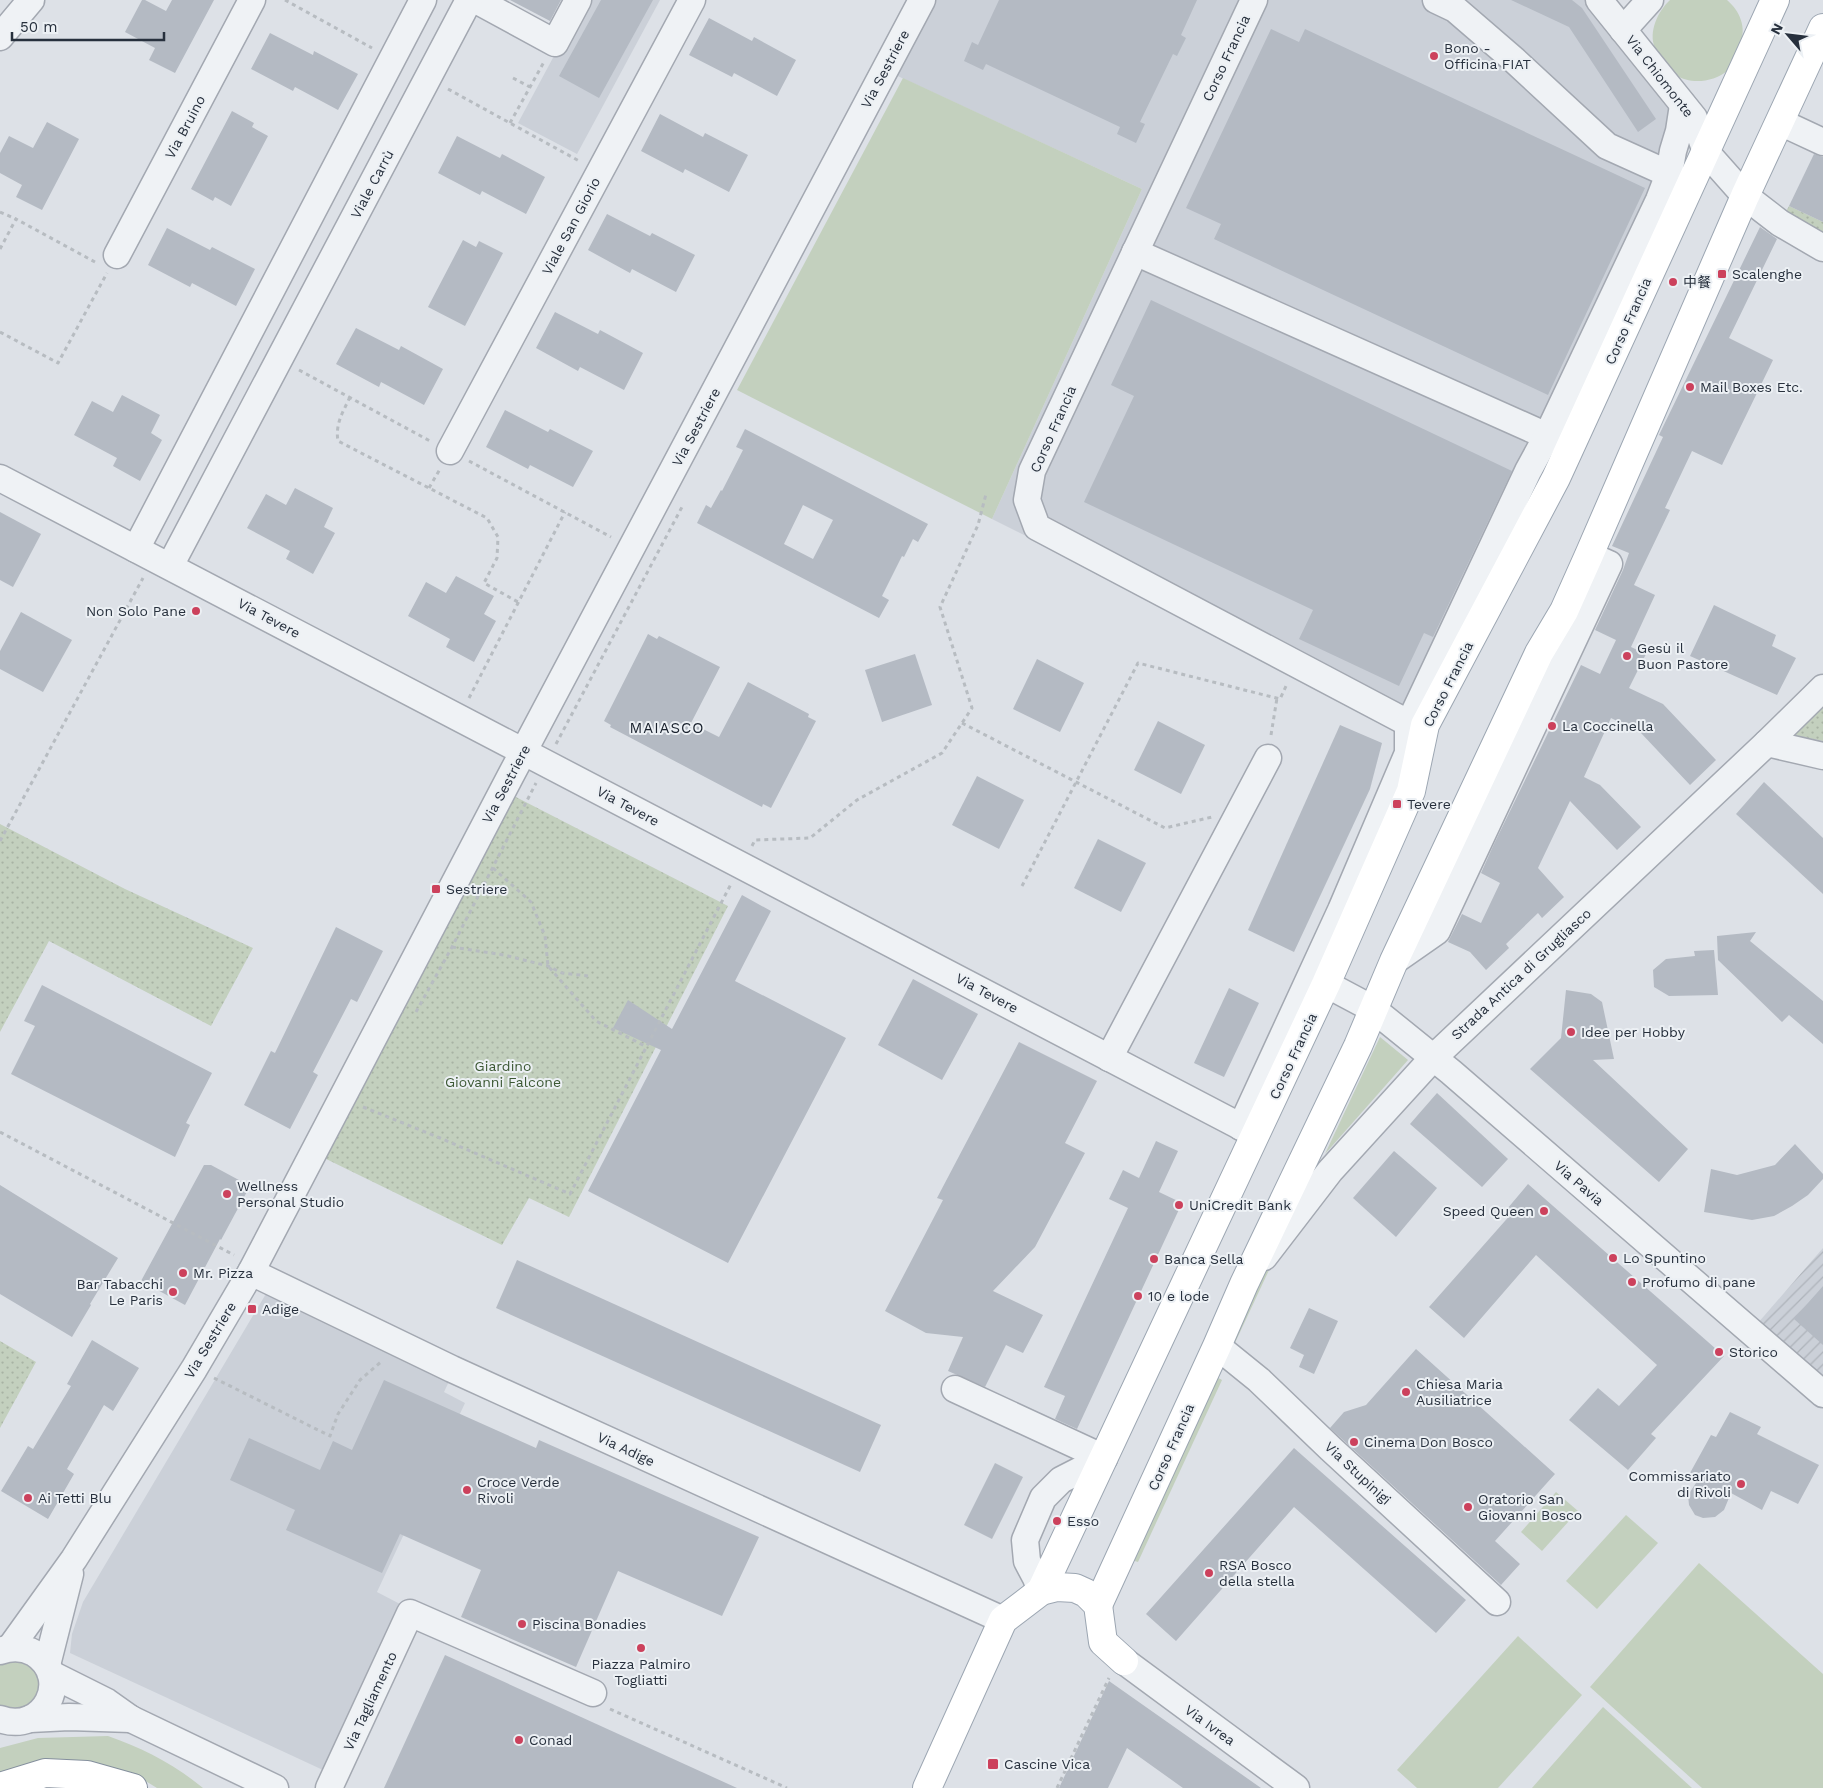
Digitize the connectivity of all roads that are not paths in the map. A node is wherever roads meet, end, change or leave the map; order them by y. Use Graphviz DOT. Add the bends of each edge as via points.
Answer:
graph roads {
  1 [pos="31,0"];
  2 [pos="252,0"];
  3 [pos="423,0"];
  4 [pos="469,0"];
  5 [pos="476,0"];
  6 [pos="578,0"];
  7 [pos="692,0"];
  8 [pos="922,0"];
  9 [pos="1254,0"];
  10 [pos="1436,0"];
  11 [pos="1599,0"];
  12 [pos="1650,0"];
  13 [pos="1775,0"];
  14 [pos="1823,28"];
  15 [pos="1623,30"];
  16 [pos="0,37"];
  17 [pos="1683,105"];
  18 [pos="1780,122"];
  19 [pos="1823,142"];
  20 [pos="1706,152"];
  21 [pos="1669,174"];
  22 [pos="1745,196"];
  23 [pos="1823,248"];
  24 [pos="1135,252"];
  25 [pos="109,263"];
  26 [pos="240,350"];
  27 [pos="275,368"];
  28 [pos="197,432"];
  29 [pos="1547,436"];
  30 [pos="231,451"];
  31 [pos="450,451"];
  32 [pos="0,478"];
  33 [pos="136,549"];
  34 [pos="170,566"];
  35 [pos="1823,688"];
  36 [pos="1410,724"];
  37 [pos="1767,743"];
  38 [pos="524,751"];
  39 [pos="1823,756"];
  40 [pos="1268,758"];
  41 [pos="1326,984"];
  42 [pos="1373,1009"];
  43 [pos="1109,1058"];
  44 [pos="1433,1058"];
  45 [pos="1248,1130"];
  46 [pos="1306,1158"];
  47 [pos="1330,1171"];
  48 [pos="250,1272"];
  49 [pos="1244,1284"];
  50 [pos="1217,1346"];
  51 [pos="955,1389"];
  52 [pos="1823,1394"];
  53 [pos="1104,1458"];
  54 [pos="74,1559"];
  55 [pos="1041,1591"];
  56 [pos="1497,1602"];
  57 [pos="1098,1605"];
  58 [pos="1003,1620"];
  59 [pos="5,1650"];
  60 [pos="1124,1661"];
  61 [pos="49,1670"];
  62 [pos="601,1700"];
  63 [pos="131,1719"];
  64 [pos="11,1723"];
  65 [pos="0,1787"];
  66 [pos="133,1788"];
  67 [pos="275,1788"];
  68 [pos="329,1788"];
  69 [pos="927,1788"];
  70 [pos="1296,1788"];
  1 -- 16 [label="street"];
  2 -- 25 [label="street, Via Bruino"];
  3 -- 26 [label="street"];
  4 -- 27 [label="street, Viale Carrù"];
  5 -- 6 [label="street" via="555,43"];
  7 -- 31 [label="street, Viale San Giorio"];
  8 -- 38 [label="street, Via Sestriere"];
  9 -- 24 [label="street, Corso Francia"];
  10 -- 21 [label="street" via="1455,9 1607,146"];
  11 -- 15 [label="street, Via Chiomonte"];
  12 -- 15 [label="street, Via Chiomonte"];
  13 -- 20 [label="main road, Corso Francia"];
  14 -- 18 [label="main road, Corso Francia"];
  15 -- 17 [label="street, Via Chiomonte"];
  17 -- 20 [label="street, Via Chiomonte" via="1694,118"];
  17 -- 21 [label="street, Corso Francia"];
  18 -- 19 [label="street"];
  18 -- 22 [label="main road, Corso Francia"];
  20 -- 22 [label="street, Via Chiomonte"];
  20 -- 41 [label="main road, Corso Francia" via="1556,478 1425,725 1411,791"];
  21 -- 29 [label="street, Corso Francia" via="1646,230"];
  22 -- 23 [label="street, Via Chiomonte" via="1780,223"];
  22 -- 42 [label="main road, Corso Francia" via="1590,555 1564,611 1539,653"];
  24 -- 29 [label="street"];
  24 -- 36 [label="street, Corso Francia" via="1032,471 1027,500 1037,526"];
  26 -- 27 [label="street"];
  26 -- 28 [label="street"];
  27 -- 30 [label="street, Viale Carrù"];
  28 -- 30 [label="street"];
  28 -- 33 [label="street"];
  29 -- 36 [label="street, Corso Francia"];
  30 -- 34 [label="street, Viale Carrù"];
  32 -- 33 [label="street, Via Tevere"];
  33 -- 34 [label="street, Via Tevere"];
  34 -- 38 [label="street, Via Tevere"];
  35 -- 37 [label="street, Strada Antica di Grugliasco"];
  36 -- 45 [label="street, Corso Francia" via="1408,753"];
  37 -- 39 [label="street"];
  37 -- 44 [label="street, Strada Antica di Grugliasco"];
  38 -- 43 [label="street, Via Tevere"];
  38 -- 48 [label="street, Via Sestriere"];
  40 -- 43 [label="street"];
  41 -- 42 [label="street, Via Pavia"];
  41 -- 45 [label="main road, Corso Francia"];
  42 -- 44 [label="street, Via Pavia"];
  42 -- 46 [label="main road, Corso Francia"];
  43 -- 45 [label="street, Via Tevere"];
  44 -- 47 [label="street, Strada Antica di Grugliasco"];
  44 -- 52 [label="street, Via Pavia"];
  45 -- 53 [label="main road, Corso Francia"];
  46 -- 47 [label="street"];
  46 -- 49 [label="main road, Corso Francia"];
  47 -- 49 [label="street, Strada Antica di Grugliasco"];
  48 -- 54 [label="street, Via Sestriere"];
  48 -- 58 [label="street, Via Adige" via="782,1521"];
  49 -- 50 [label="main road, Corso Francia"];
  50 -- 56 [label="street, Via Stupinigi" via="1259,1380"];
  50 -- 57 [label="main road, Corso Francia"];
  51 -- 53 [label="street"];
  53 -- 55 [label="main road, Corso Francia"];
  53 -- 55 [label="street" via="1061,1480 1043,1498 1025,1540 1028,1561"];
  54 -- 59 [label="street, Via Sestriere"];
  54 -- 61 [label="street, Via Sestriere"];
  55 -- 57 [label="main road" via="1057,1587 1075,1588 1086,1593"];
  55 -- 58 [label="main road"];
  57 -- 60 [label="main road" via="1103,1642"];
  58 -- 69 [label="main road"];
  59 -- 61 [label="street" via="20,1648 31,1651"];
  60 -- 70 [label="street, Via Ivrea"];
  61 -- 63 [label="street"];
  61 -- 64 [label="street, Via Sestriere" via="51,1695 47,1705 40,1713"];
  62 -- 68 [label="street, Via Tagliamento" via="410,1613"];
  63 -- 64 [label="street" via="69,1717"];
  63 -- 67 [label="street"];
  65 -- 66 [label="main road" via="45,1773 88,1775"];
}
